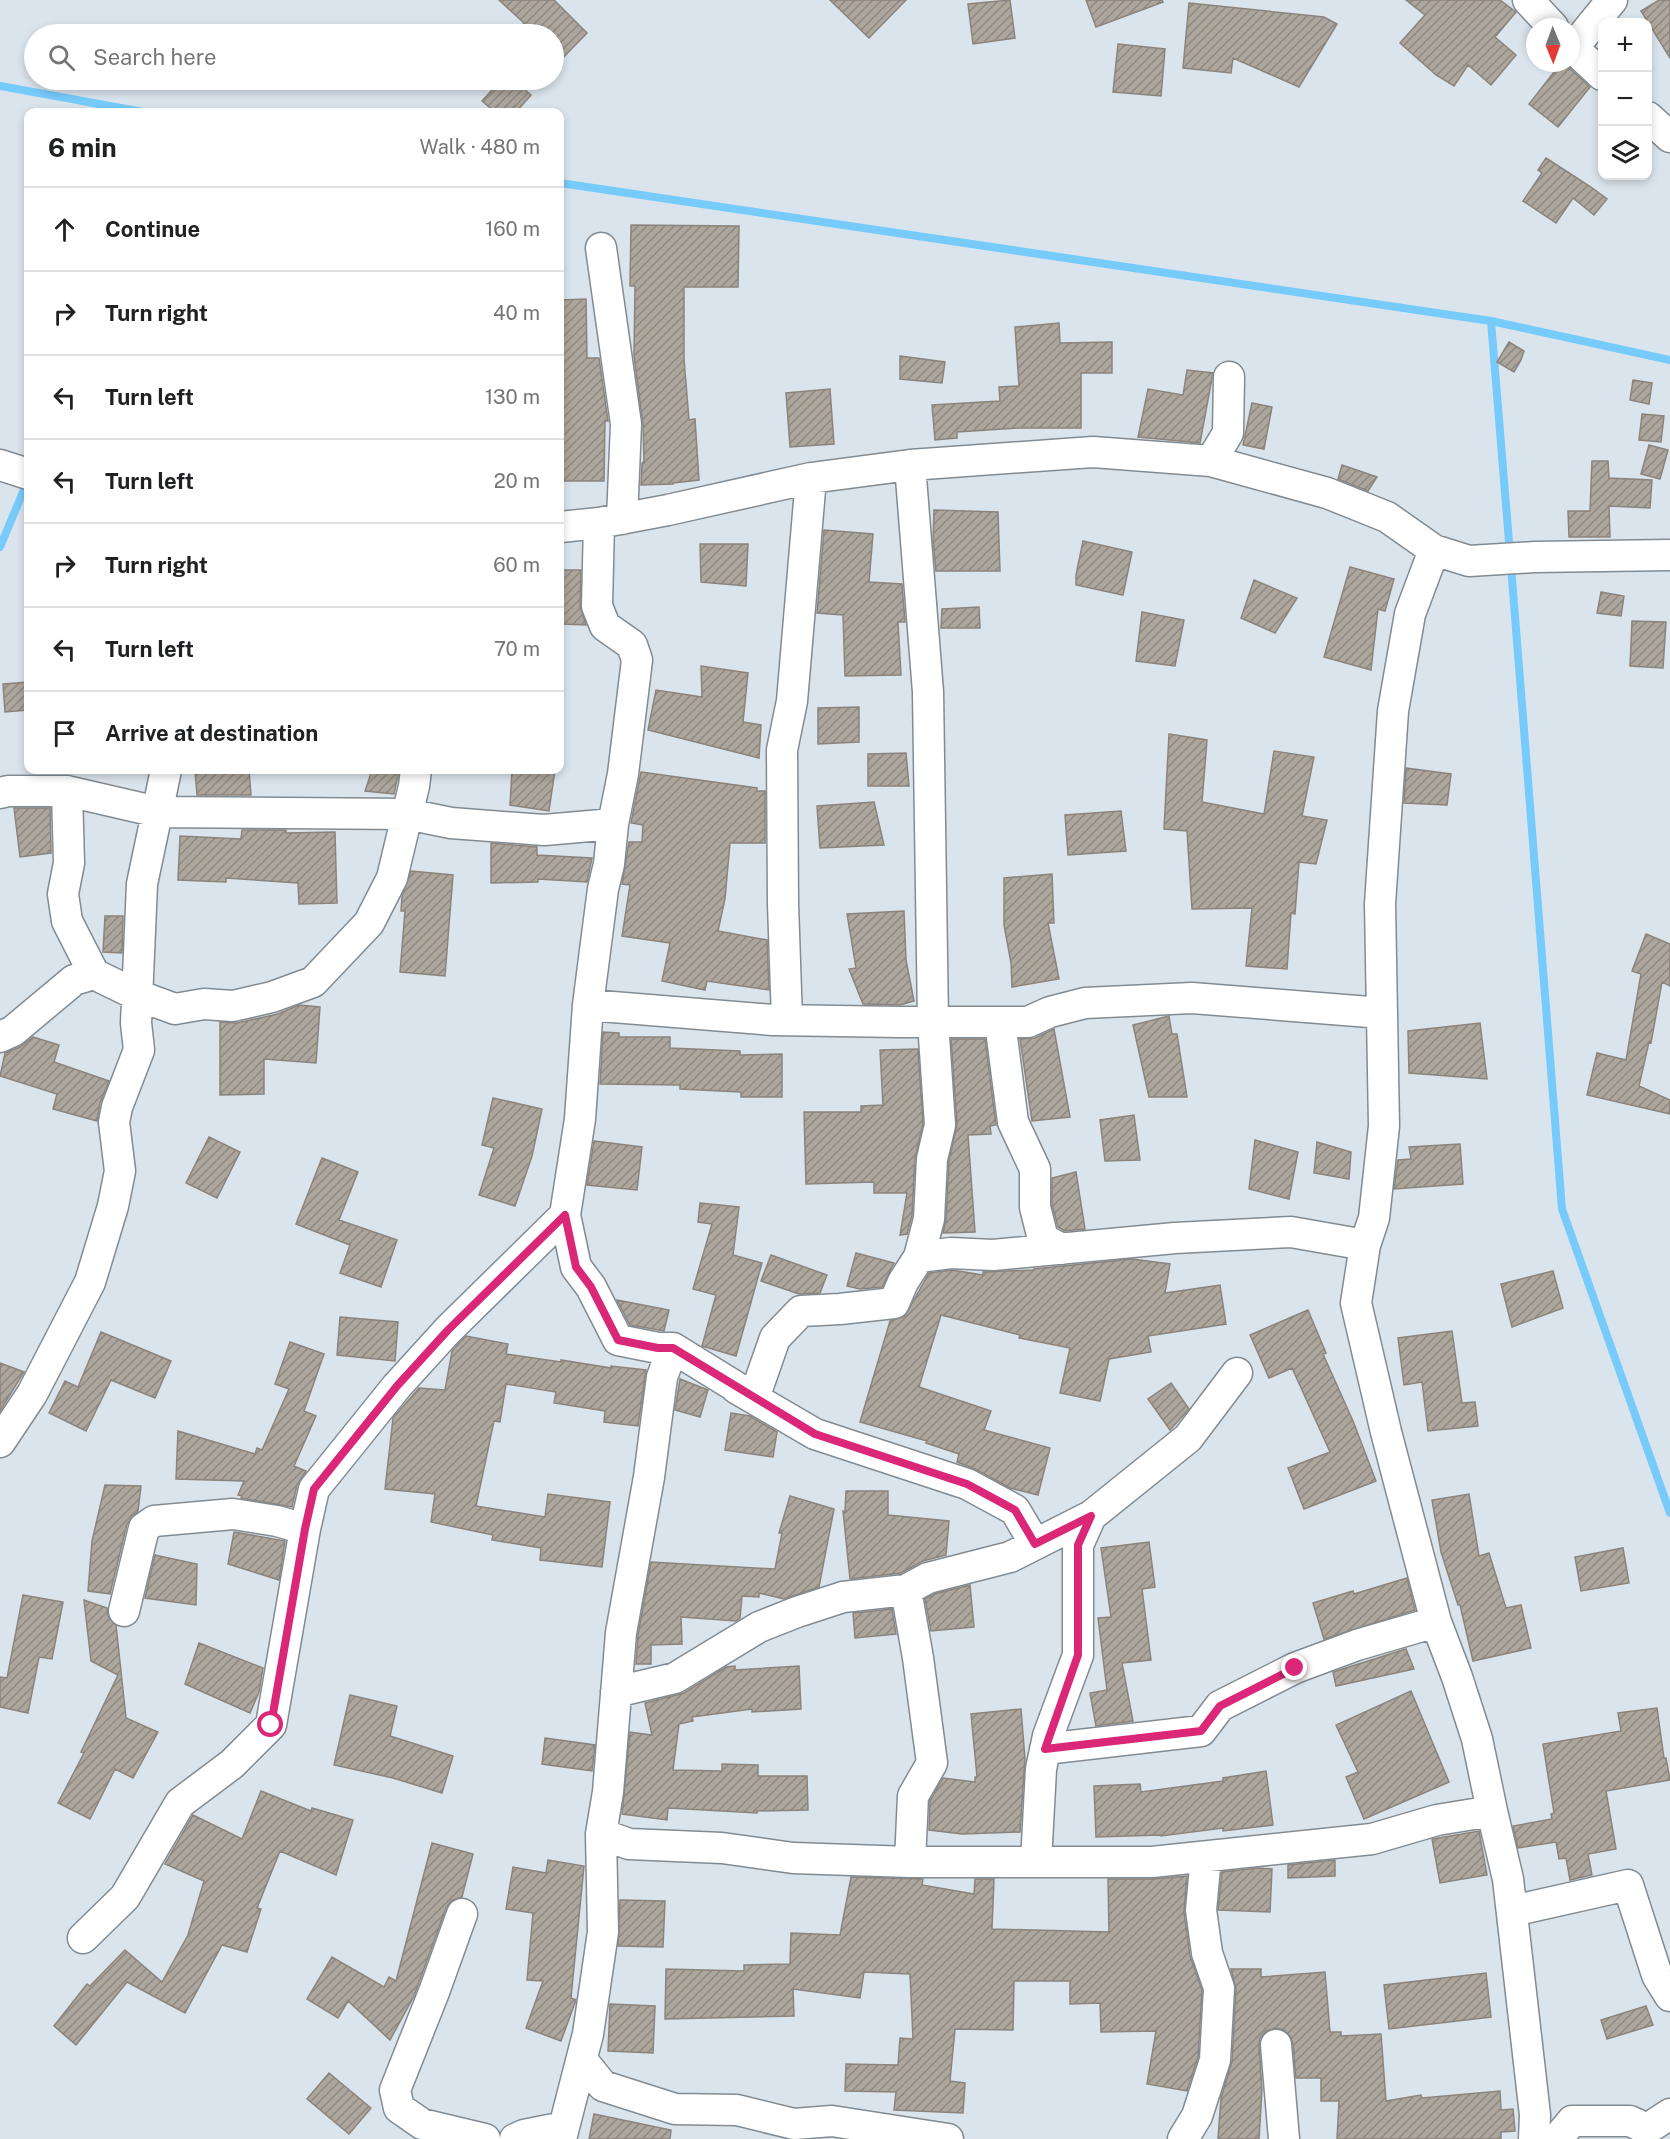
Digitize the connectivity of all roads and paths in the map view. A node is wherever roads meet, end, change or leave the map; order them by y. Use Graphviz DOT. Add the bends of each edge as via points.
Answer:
graph roads {
  1 [pos="1528,0"];
  2 [pos="1612,0"];
  3 [pos="1545,18"];
  4 [pos="1580,28"];
  5 [pos="1580,54"];
  6 [pos="1599,72"];
  7 [pos="1652,121"];
  8 [pos="1670,137"];
  9 [pos="601,248"];
  10 [pos="1228,377"];
  11 [pos="1211,461"];
  12 [pos="910,465"];
  13 [pos="811,478"];
  14 [pos="610,521"];
  15 [pos="564,527"];
  16 [pos="1434,550"];
  17 [pos="1670,555"];
  18 [pos="165,774"];
  19 [pos="416,774"];
  20 [pos="68,791"];
  21 [pos="0,793"];
  22 [pos="158,812"];
  23 [pos="406,814"];
  24 [pos="613,824"];
  25 [pos="94,974"];
  26 [pos="137,995"];
  27 [pos="588,1005"];
  28 [pos="1382,1013"];
  29 [pos="787,1020"];
  30 [pos="933,1022"];
  31 [pos="1000,1022"];
  32 [pos="0,1037"];
  33 [pos="565,1215"];
  34 [pos="1365,1245"];
  35 [pos="1062,1249"];
  36 [pos="919,1257"];
  37 [pos="673,1348"];
  38 [pos="1237,1373"];
  39 [pos="754,1398"];
  40 [pos="0,1442"];
  41 [pos="1091,1516"];
  42 [pos="305,1529"];
  43 [pos="1035,1544"];
  44 [pos="906,1590"];
  45 [pos="124,1611"];
  46 [pos="1436,1622"];
  47 [pos="616,1692"];
  48 [pos="1045,1749"];
  49 [pos="1492,1811"];
  50 [pos="601,1834"];
  51 [pos="1206,1857"];
  52 [pos="910,1862"];
  53 [pos="1036,1862"];
  54 [pos="1512,1911"];
  55 [pos="462,1914"];
  56 [pos="83,1938"];
  57 [pos="1670,1996"];
  58 [pos="1276,2044"];
  59 [pos="582,2060"];
  60 [pos="1670,2114"];
  61 [pos="562,2133"];
  62 [pos="485,2139"];
  63 [pos="516,2139"];
  64 [pos="948,2139"];
  65 [pos="1183,2139"];
  66 [pos="1284,2139"];
  67 [pos="1534,2139"];
  68 [pos="1557,2139"];
  1 -- 3 [label="street"];
  2 -- 4 [label="street"];
  5 -- 6 [label="street"];
  7 -- 8 [label="street"];
  9 -- 14 [label="street" via="626,424"];
  10 -- 11 [label="street" via="1228,433"];
  11 -- 12 [label="street" via="1093,452"];
  11 -- 16 [label="street" via="1327,493 1387,517"];
  12 -- 13 [label="street"];
  12 -- 30 [label="street" via="928,692"];
  13 -- 14 [label="street"];
  13 -- 29 [label="street" via="792,701 782,750"];
  14 -- 15 [label="street"];
  14 -- 24 [label="street" via="597,606 605,626 632,645 637,660"];
  16 -- 17 [label="street" via="1468,561"];
  16 -- 28 [label="street" via="1410,614 1393,711 1380,904"];
  18 -- 22 [label="street"];
  19 -- 23 [label="street"];
  20 -- 21 [label="street"];
  20 -- 22 [label="street"];
  20 -- 25 [label="street" via="69,863 63,894 67,921"];
  22 -- 23 [label="street"];
  22 -- 26 [label="street" via="142,884"];
  23 -- 24 [label="street" via="451,823 544,830"];
  23 -- 26 [label="street" via="392,878 369,923 313,981 272,997 233,1006 204,1004 175,1009"];
  24 -- 27 [label="street"];
  25 -- 26 [label="street"];
  25 -- 32 [label="street" via="74,980"];
  26 -- 40 [label="street" via="139,1050 114,1122 120,1171 90,1282 32,1394"];
  27 -- 29 [label="street"];
  27 -- 33 [label="street" via="580,1119"];
  28 -- 31 [label="street" via="1192,998 1085,1004 1028,1022"];
  28 -- 34 [label="street" via="1384,1126 1374,1218"];
  29 -- 30 [label="street"];
  30 -- 31 [label="street"];
  30 -- 36 [label="street" via="940,1125 932,1159 929,1219"];
  31 -- 35 [label="street" via="1013,1122 1035,1168 1035,1207 1043,1239"];
  33 -- 37 [label="street" via="576,1267 591,1287 618,1340"];
  33 -- 42 [label="street" via="397,1386 314,1489"];
  34 -- 35 [label="street" via="1291,1232"];
  34 -- 46 [label="street" via="1356,1303"];
  35 -- 36 [label="street"];
  36 -- 39 [label="street" via="894,1303 801,1311 775,1338"];
  37 -- 39 [label="street"];
  37 -- 47 [label="street" via="662,1377 650,1478 621,1633"];
  38 -- 41 [label="street" via="1188,1438"];
  39 -- 43 [label="street" via="815,1434 967,1484 1015,1510"];
  41 -- 43 [label="street"];
  41 -- 48 [label="street" via="1078,1545 1078,1655"];
  42 -- 45 [label="street" via="233,1514 154,1521 144,1527"];
  42 -- 56 [label="street" via="271,1725 232,1764 180,1803 125,1897"];
  43 -- 44 [label="street" via="1010,1557 928,1578"];
  44 -- 47 [label="street" via="843,1597 797,1612 759,1627 675,1678"];
  44 -- 52 [label="street" via="932,1763 913,1796"];
  46 -- 48 [label="street" via="1295,1668 1220,1706 1201,1731"];
  46 -- 49 [label="street" via="1478,1739"];
  47 -- 50 [label="street"];
  48 -- 53 [label="street"];
  49 -- 51 [label="street" via="1437,1820 1372,1839"];
  49 -- 54 [label="street"];
  50 -- 52 [label="street" via="629,1844 722,1848 793,1858"];
  50 -- 59 [label="street" via="603,1932"];
  51 -- 53 [label="street" via="1152,1862"];
  51 -- 65 [label="street" via="1201,1910 1207,1953 1219,1988 1215,2060 1197,2116"];
  52 -- 53 [label="street"];
  54 -- 57 [label="street" via="1628,1885 1657,1975"];
  54 -- 67 [label="street" via="1535,2115"];
  55 -- 62 [label="street" via="395,2090 399,2108 422,2124"];
  58 -- 66 [label="street"];
  59 -- 61 [label="street"];
  59 -- 64 [label="street" via="603,2086 675,2109 737,2110 794,2124 832,2121"];
  60 -- 68 [label="street" via="1647,2128 1630,2121 1572,2121"];
  61 -- 63 [label="street"];
}
